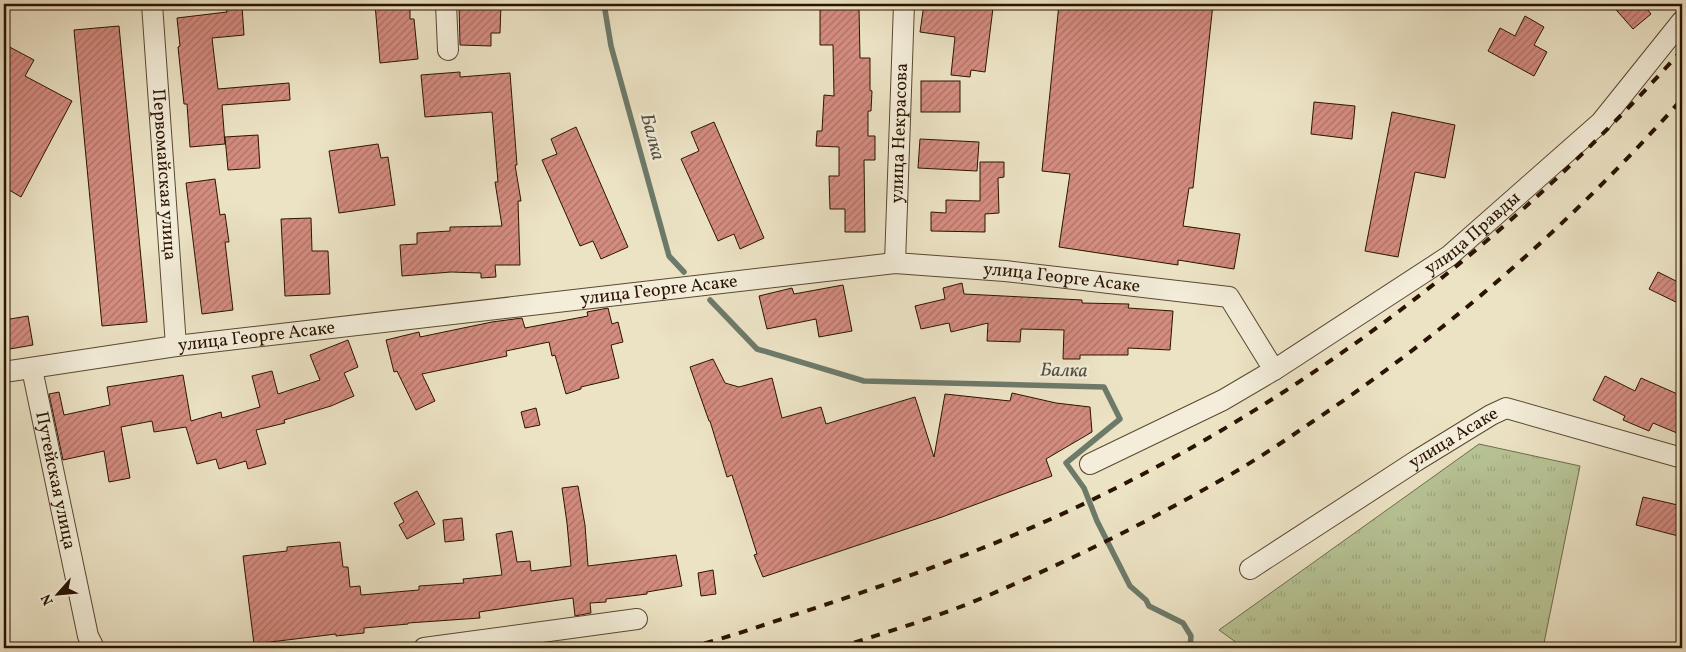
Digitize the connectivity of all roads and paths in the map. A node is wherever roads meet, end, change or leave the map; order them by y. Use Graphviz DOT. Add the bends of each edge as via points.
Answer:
graph roads {
  1 [pos="152,4"];
  2 [pos="446,4"];
  3 [pos="904,4"];
  4 [pos="1682,21"];
  5 [pos="448,50"];
  6 [pos="895,263"];
  7 [pos="176,346"];
  8 [pos="32,369"];
  9 [pos="1274,370"];
  10 [pos="4,372"];
  11 [pos="1682,458"];
  12 [pos="1090,464"];
  13 [pos="1250,569"];
  14 [pos="637,619"];
  15 [pos="94,648"];
  16 [pos="424,648"];
  1 -- 7 [label="street, Первомайская улица"];
  2 -- 5 [label="street"];
  3 -- 6 [label="street, улица Некрасова"];
  4 -- 9 [label="street, улица Правды" via="1601,122 1450,256"];
  6 -- 7 [label="street, улица Георге Асаке"];
  6 -- 9 [label="street, улица Георге Асаке" via="1005,271 1229,297"];
  7 -- 8 [label="street, улица Георге Асаке"];
  8 -- 10 [label="street, улица Георге Асаке"];
  8 -- 15 [label="street, Путейская улица" via="88,636"];
  9 -- 12 [label="street, улица Правды" via="1223,400"];
  11 -- 13 [label="street, улица Асаке" via="1506,408 1416,461"];
  14 -- 16 [label="street"];
}
